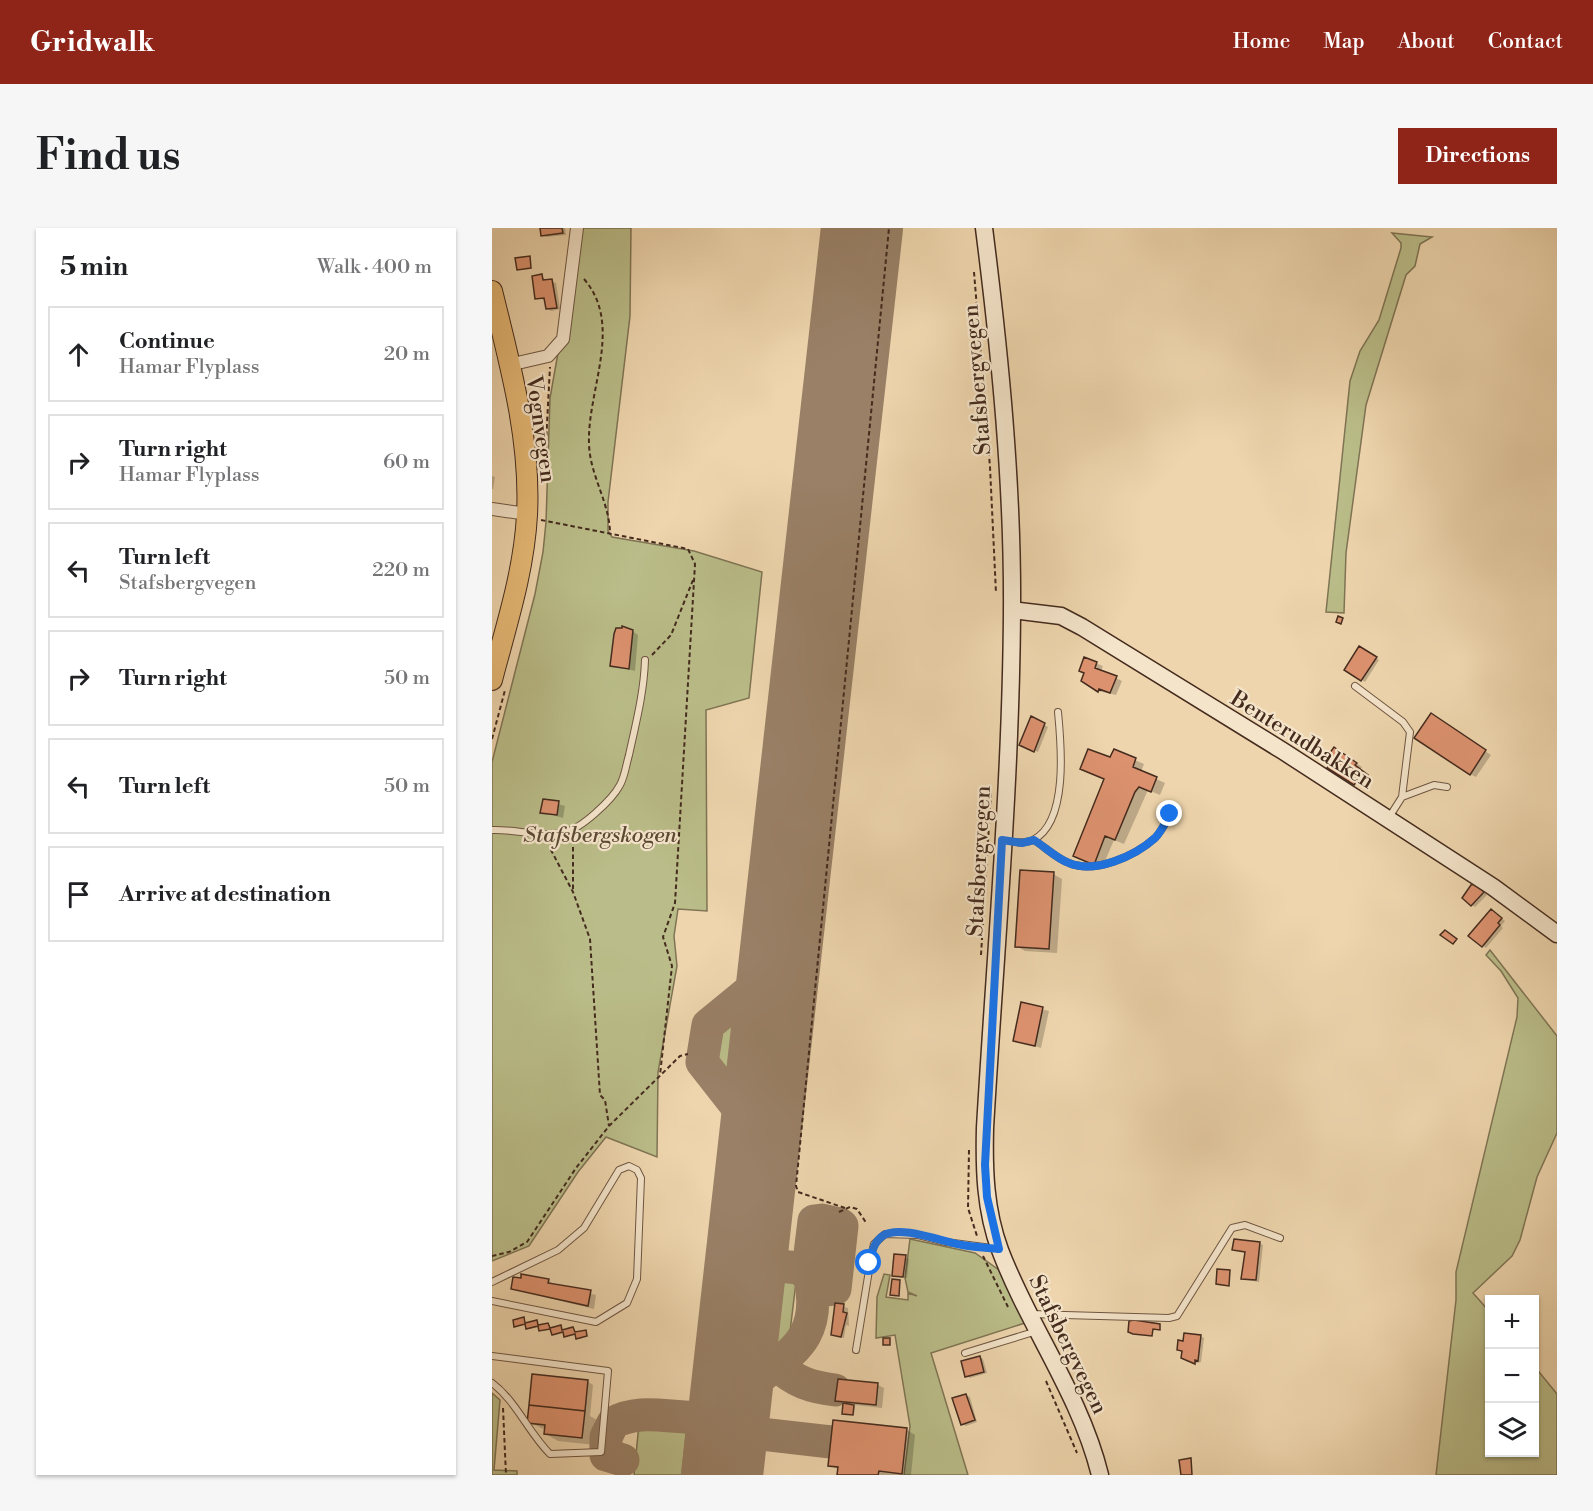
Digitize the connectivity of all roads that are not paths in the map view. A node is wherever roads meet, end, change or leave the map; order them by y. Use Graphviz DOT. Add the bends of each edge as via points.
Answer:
graph roads {
  1 [pos="577,228"];
  2 [pos="984,228"];
  3 [pos="492,291"];
  4 [pos="509,365"];
  5 [pos="492,509"];
  6 [pos="534,517"];
  7 [pos="1012,610"];
  8 [pos="645,660"];
  9 [pos="492,680"];
  10 [pos="1355,686"];
  11 [pos="1058,712"];
  12 [pos="1447,787"];
  13 [pos="1401,796"];
  14 [pos="1170,814"];
  15 [pos="1387,819"];
  16 [pos="492,830"];
  17 [pos="1002,840"];
  18 [pos="1034,840"];
  19 [pos="1557,934"];
  20 [pos="1280,1238"];
  21 [pos="999,1249"];
  22 [pos="492,1282"];
  23 [pos="492,1300"];
  24 [pos="1029,1314"];
  25 [pos="1038,1331"];
  26 [pos="856,1350"];
  27 [pos="965,1353"];
  28 [pos="492,1356"];
  29 [pos="492,1383"];
  30 [pos="1100,1475"];
  1 -- 4 [label="street" via="565,332 559,346 542,359"];
  2 -- 7 [label="main road, Stafsbergvegen" via="1007,475"];
  3 -- 4 [label="main road, Vognvegen"];
  4 -- 6 [label="main road, Vognvegen"];
  5 -- 6 [label="street"];
  6 -- 9 [label="main road, Vognvegen"];
  7 -- 15 [label="main road, Benterudbakken" via="1060,616 1082,627"];
  7 -- 17 [label="main road, Stafsbergvegen"];
  8 -- 16 [label="lane" via="638,717 620,786 576,828 552,835"];
  10 -- 13 [label="lane" via="1403,722 1410,732"];
  11 -- 18 [label="lane" via="1061,786 1047,828"];
  12 -- 13 [label="lane" via="1434,785"];
  13 -- 15 [label="lane"];
  14 -- 18 [label="lane" via="1156,837 1141,847 1109,863 1089,867 1068,863"];
  15 -- 19 [label="main road, Benterudbakken" via="1493,887"];
  17 -- 18 [label="lane"];
  17 -- 21 [label="main road, Stafsbergvegen" via="985,1165 987,1197"];
  20 -- 24 [label="lane" via="1245,1225 1232,1228 1177,1316"];
  21 -- 24 [label="main road, Stafsbergvegen"];
  21 -- 26 [label="lane" via="954,1244 918,1234 885,1234 874,1244"];
  22 -- 23 [label="lane" via="558,1250 584,1228 619,1170 629,1166 637,1170 641,1178 637,1279 627,1303 596,1322"];
  24 -- 25 [label="main road, Stafsbergvegen"];
  25 -- 27 [label="lane"];
  25 -- 30 [label="main road, Stafsbergvegen" via="1076,1406"];
  28 -- 29 [label="lane" via="608,1371 602,1452 550,1454 536,1440 507,1394"];
}
